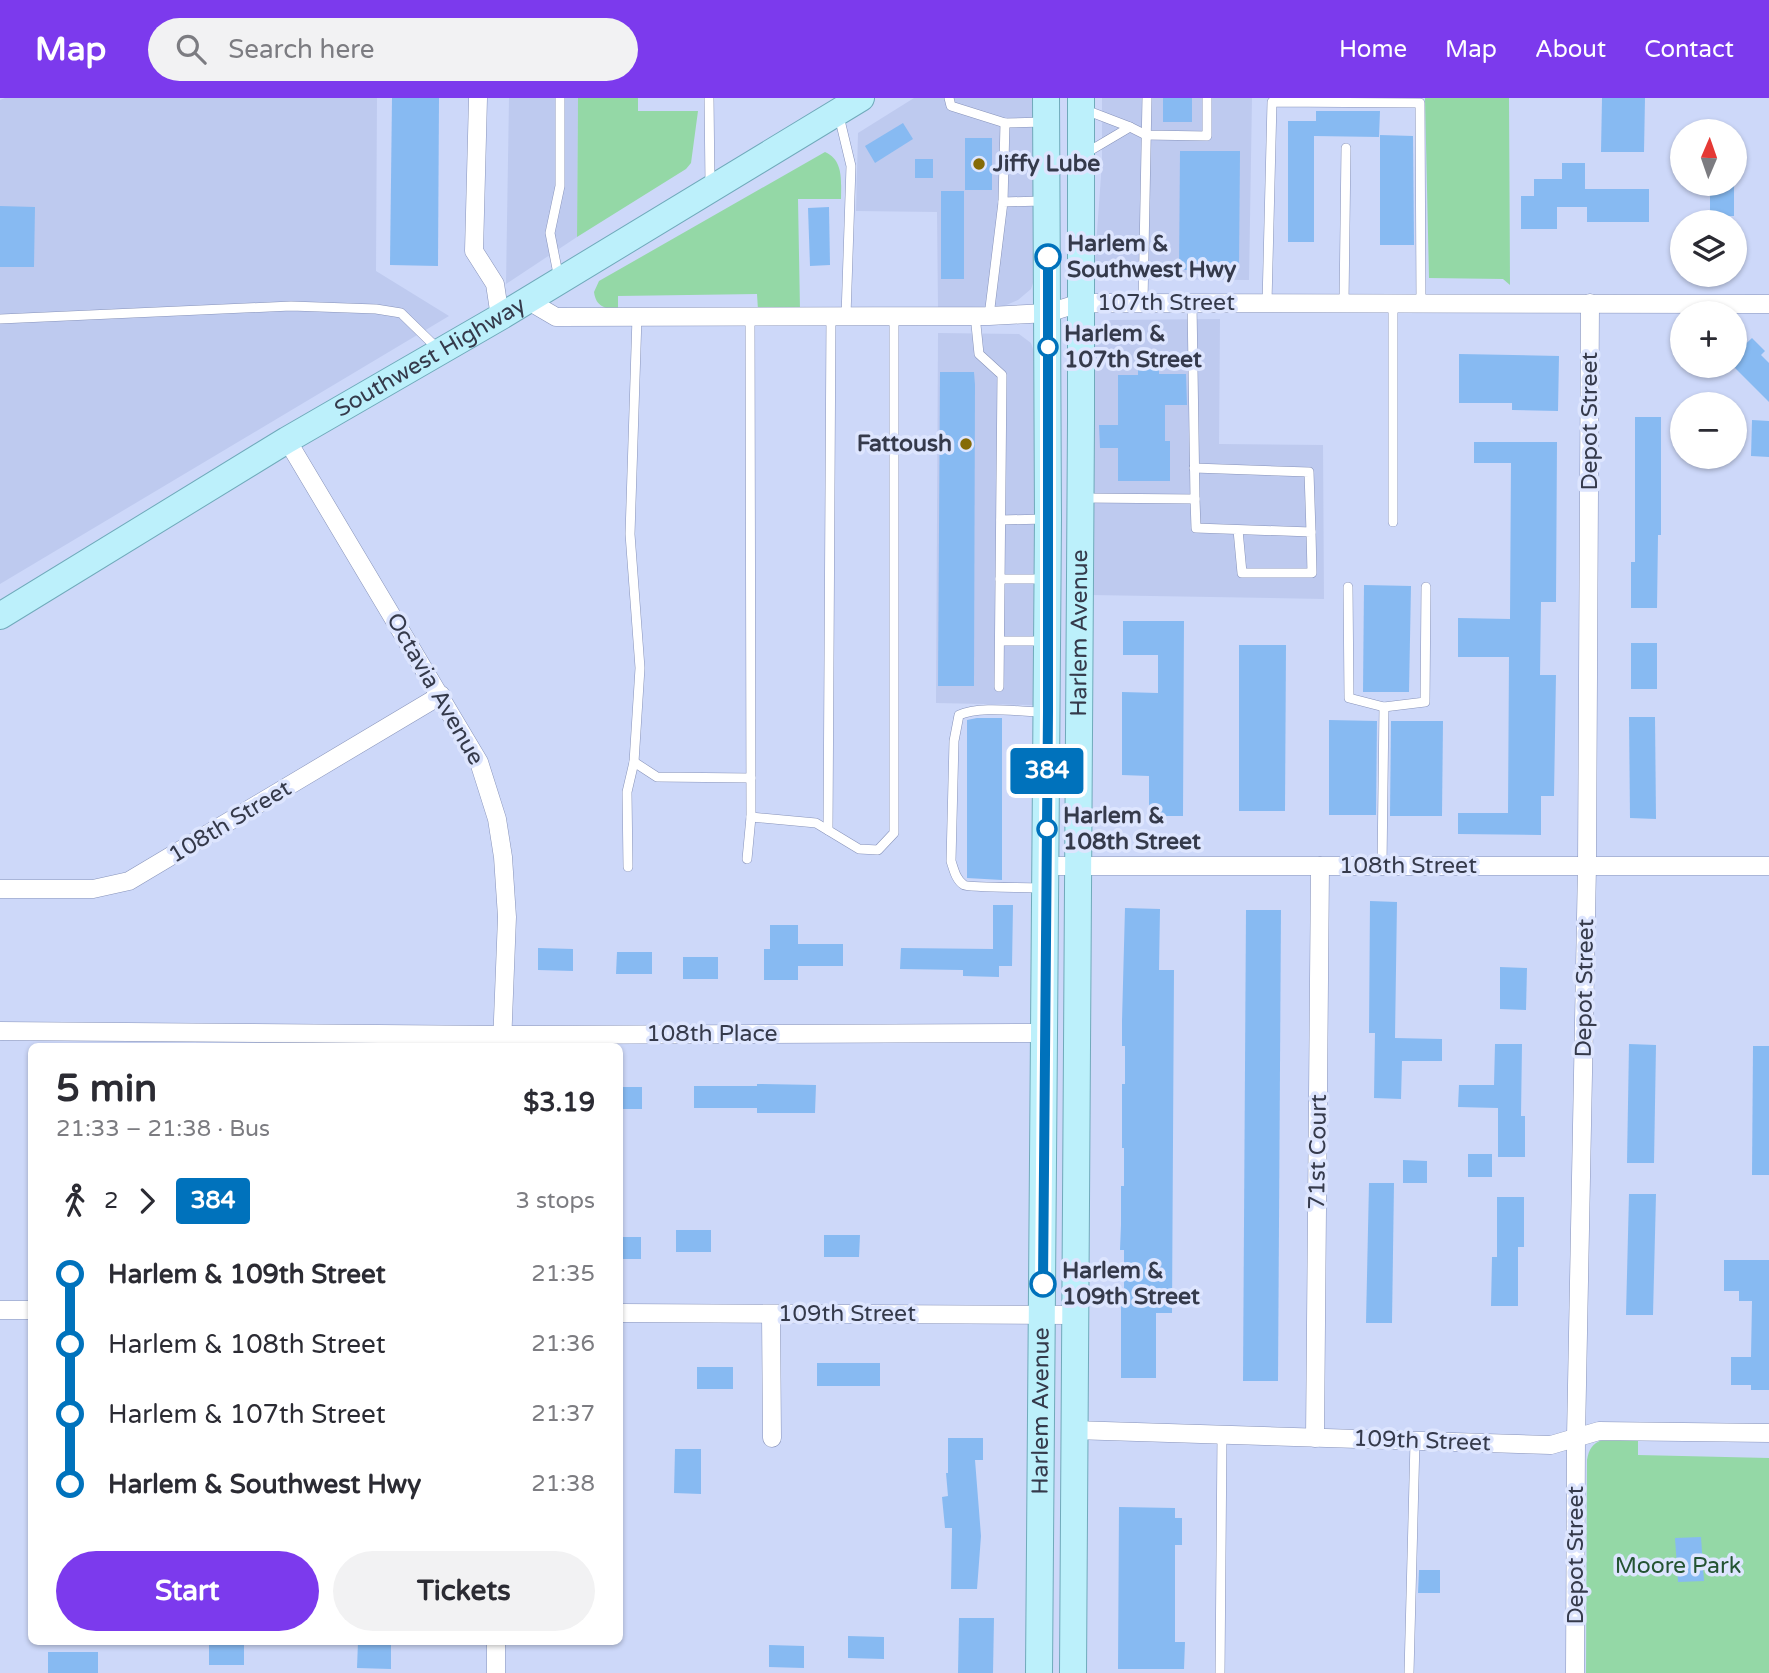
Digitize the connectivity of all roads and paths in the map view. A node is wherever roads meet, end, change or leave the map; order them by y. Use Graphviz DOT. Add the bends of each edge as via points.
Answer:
graph roads {
  1 [pos="478,98"];
  2 [pos="560,98"];
  3 [pos="709,98"];
  4 [pos="949,98"];
  5 [pos="1147,98"];
  6 [pos="1207,98"];
  7 [pos="845,102"];
  8 [pos="1081,103"];
  9 [pos="1046,110"];
  10 [pos="1005,123"];
  11 [pos="1130,127"];
  12 [pos="1146,135"];
  13 [pos="1346,148"];
  14 [pos="1081,155"];
  15 [pos="710,189"];
  16 [pos="1048,201"];
  17 [pos="1003,202"];
  18 [pos="560,280"];
  19 [pos="527,300"];
  20 [pos="1080,303"];
  21 [pos="1143,303"];
  22 [pos="1192,303"];
  23 [pos="1267,303"];
  24 [pos="1343,303"];
  25 [pos="1393,303"];
  26 [pos="1421,303"];
  27 [pos="1590,303"];
  28 [pos="1769,304"];
  29 [pos="1048,313"];
  30 [pos="982,315"];
  31 [pos="750,316"];
  32 [pos="838,316"];
  33 [pos="894,316"];
  34 [pos="500,317"];
  35 [pos="637,317"];
  36 [pos="0,319"];
  37 [pos="440,352"];
  38 [pos="287,440"];
  39 [pos="1194,468"];
  40 [pos="1081,498"];
  41 [pos="1195,499"];
  42 [pos="1048,519"];
  43 [pos="1001,520"];
  44 [pos="1393,522"];
  45 [pos="1238,530"];
  46 [pos="1311,532"];
  47 [pos="1000,579"];
  48 [pos="1048,579"];
  49 [pos="1348,587"];
  50 [pos="1426,587"];
  51 [pos="0,616"];
  52 [pos="1000,641"];
  53 [pos="1048,641"];
  54 [pos="999,687"];
  55 [pos="441,695"];
  56 [pos="1384,707"];
  57 [pos="1048,712"];
  58 [pos="634,762"];
  59 [pos="751,778"];
  60 [pos="751,817"];
  61 [pos="828,830"];
  62 [pos="747,859"];
  63 [pos="1078,866"];
  64 [pos="1320,866"];
  65 [pos="1382,866"];
  66 [pos="1587,866"];
  67 [pos="1769,866"];
  68 [pos="628,867"];
  69 [pos="1046,877"];
  70 [pos="0,889"];
  71 [pos="0,1031"];
  72 [pos="1045,1033"];
  73 [pos="503,1041"];
  74 [pos="0,1310"];
  75 [pos="28,1310"];
  76 [pos="623,1313"];
  77 [pos="771,1314"];
  78 [pos="1043,1315"];
  79 [pos="1075,1315"];
  80 [pos="1073,1430"];
  81 [pos="1769,1433"];
  82 [pos="1222,1435"];
  83 [pos="1576,1437"];
  84 [pos="772,1438"];
  85 [pos="1315,1438"];
  86 [pos="1415,1441"];
  87 [pos="496,1645"];
  88 [pos="496,1673"];
  89 [pos="1039,1673"];
  90 [pos="1073,1673"];
  91 [pos="1220,1673"];
  92 [pos="1409,1673"];
  93 [pos="1575,1673"];
  1 -- 34 [label="street" via="474,251 495,284"];
  2 -- 18 [label="lane" via="560,186 550,233"];
  3 -- 15 [label="lane"];
  4 -- 10 [label="lane" via="951,106"];
  5 -- 12 [label="lane"];
  6 -- 12 [label="lane" via="1207,136"];
  7 -- 15 [label="main road, Southwest Highway"];
  7 -- 32 [label="lane" via="851,166"];
  8 -- 11 [label="lane"];
  8 -- 14 [label="main road, Harlem Avenue"];
  9 -- 10 [label="lane"];
  9 -- 16 [label="main road, Harlem Avenue"];
  10 -- 17 [label="lane"];
  11 -- 12 [label="lane"];
  11 -- 14 [label="lane"];
  12 -- 21 [label="lane"];
  13 -- 24 [label="lane"];
  14 -- 20 [label="main road, Harlem Avenue"];
  15 -- 18 [label="main road, Southwest Highway"];
  16 -- 17 [label="lane"];
  16 -- 29 [label="main road, Harlem Avenue"];
  17 -- 30 [label="lane"];
  18 -- 19 [label="main road, Southwest Highway"];
  19 -- 34 [label="main road, Southwest Highway"];
  19 -- 35 [label="street, 107th Street" via="556,317"];
  20 -- 21 [label="street, 107th Street"];
  20 -- 29 [label="street, 107th Street"];
  20 -- 40 [label="main road, Harlem Avenue"];
  21 -- 22 [label="street, 107th Street"];
  22 -- 23 [label="street, 107th Street"];
  22 -- 39 [label="lane"];
  23 -- 24 [label="street, 107th Street"];
  23 -- 26 [label="lane" via="1272,102 1420,103"];
  24 -- 25 [label="street, 107th Street"];
  25 -- 26 [label="street, 107th Street"];
  25 -- 44 [label="lane"];
  26 -- 27 [label="street, 107th Street"];
  27 -- 28 [label="street, 107th Street"];
  27 -- 66 [label="street, Depot Street"];
  29 -- 30 [label="street, 107th Street"];
  29 -- 42 [label="main road, Harlem Avenue"];
  30 -- 33 [label="street, 107th Street"];
  30 -- 43 [label="lane" via="979,354 1002,375"];
  31 -- 32 [label="street, 107th Street"];
  31 -- 35 [label="street, 107th Street"];
  31 -- 59 [label="lane"];
  32 -- 33 [label="street, 107th Street"];
  32 -- 61 [label="lane"];
  33 -- 61 [label="lane" via="894,833 878,850 859,849"];
  34 -- 37 [label="main road, Southwest Highway"];
  35 -- 58 [label="lane" via="630,534 640,668"];
  36 -- 37 [label="lane" via="291,306 376,309 401,313"];
  37 -- 38 [label="main road, Southwest Highway"];
  38 -- 51 [label="main road, Southwest Highway"];
  38 -- 55 [label="street, Octavia Avenue"];
  39 -- 41 [label="lane"];
  39 -- 46 [label="lane" via="1309,472"];
  40 -- 41 [label="lane"];
  40 -- 63 [label="main road, Harlem Avenue"];
  41 -- 45 [label="lane" via="1196,528"];
  42 -- 43 [label="lane"];
  42 -- 48 [label="main road, Harlem Avenue"];
  43 -- 47 [label="lane"];
  45 -- 46 [label="lane"];
  45 -- 46 [label="lane" via="1242,573 1312,573"];
  47 -- 48 [label="lane"];
  47 -- 52 [label="lane"];
  48 -- 53 [label="main road, Harlem Avenue"];
  49 -- 56 [label="lane" via="1349,698"];
  50 -- 56 [label="lane" via="1425,702"];
  52 -- 53 [label="lane"];
  52 -- 54 [label="lane"];
  53 -- 57 [label="main road, Harlem Avenue"];
  55 -- 70 [label="street, 108th Street" via="129,881 93,888"];
  55 -- 73 [label="street, Octavia Avenue" via="479,762 497,819 507,917"];
  56 -- 65 [label="lane"];
  57 -- 69 [label="main road, Harlem Avenue"];
  57 -- 69 [label="lane" via="981,710 959,715 954,741 951,861 957,879 967,887 1014,886"];
  58 -- 59 [label="lane" via="657,777"];
  58 -- 68 [label="lane" via="627,792"];
  59 -- 60 [label="lane"];
  60 -- 61 [label="lane" via="816,823"];
  60 -- 62 [label="lane"];
  63 -- 64 [label="street, 108th Street"];
  63 -- 69 [label="street, 108th Street"];
  63 -- 79 [label="main road, Harlem Avenue"];
  64 -- 65 [label="street, 108th Street"];
  64 -- 85 [label="street, 71st Court"];
  65 -- 66 [label="street, 108th Street"];
  66 -- 67 [label="street, 108th Street"];
  66 -- 83 [label="street, Depot Street"];
  69 -- 72 [label="main road, Harlem Avenue"];
  71 -- 73 [label="street, 108th Place"];
  72 -- 73 [label="street, 108th Place"];
  72 -- 78 [label="main road, Harlem Avenue"];
  74 -- 75 [label="street"];
  76 -- 77 [label="street, 109th Street"];
  77 -- 78 [label="street, 109th Street"];
  77 -- 84 [label="street"];
  78 -- 79 [label="street, 109th Street"];
  78 -- 89 [label="main road, Harlem Avenue"];
  79 -- 80 [label="main road, Harlem Avenue"];
  80 -- 82 [label="street, 109th Street"];
  80 -- 90 [label="main road, Harlem Avenue"];
  81 -- 83 [label="street, 109th Street" via="1599,1430"];
  82 -- 85 [label="street, 109th Street"];
  82 -- 91 [label="lane"];
  83 -- 86 [label="street, 109th Street" via="1551,1445"];
  83 -- 93 [label="street, Depot Street"];
  85 -- 86 [label="street, 109th Street"];
  86 -- 92 [label="lane"];
  87 -- 88 [label="street"];
}
